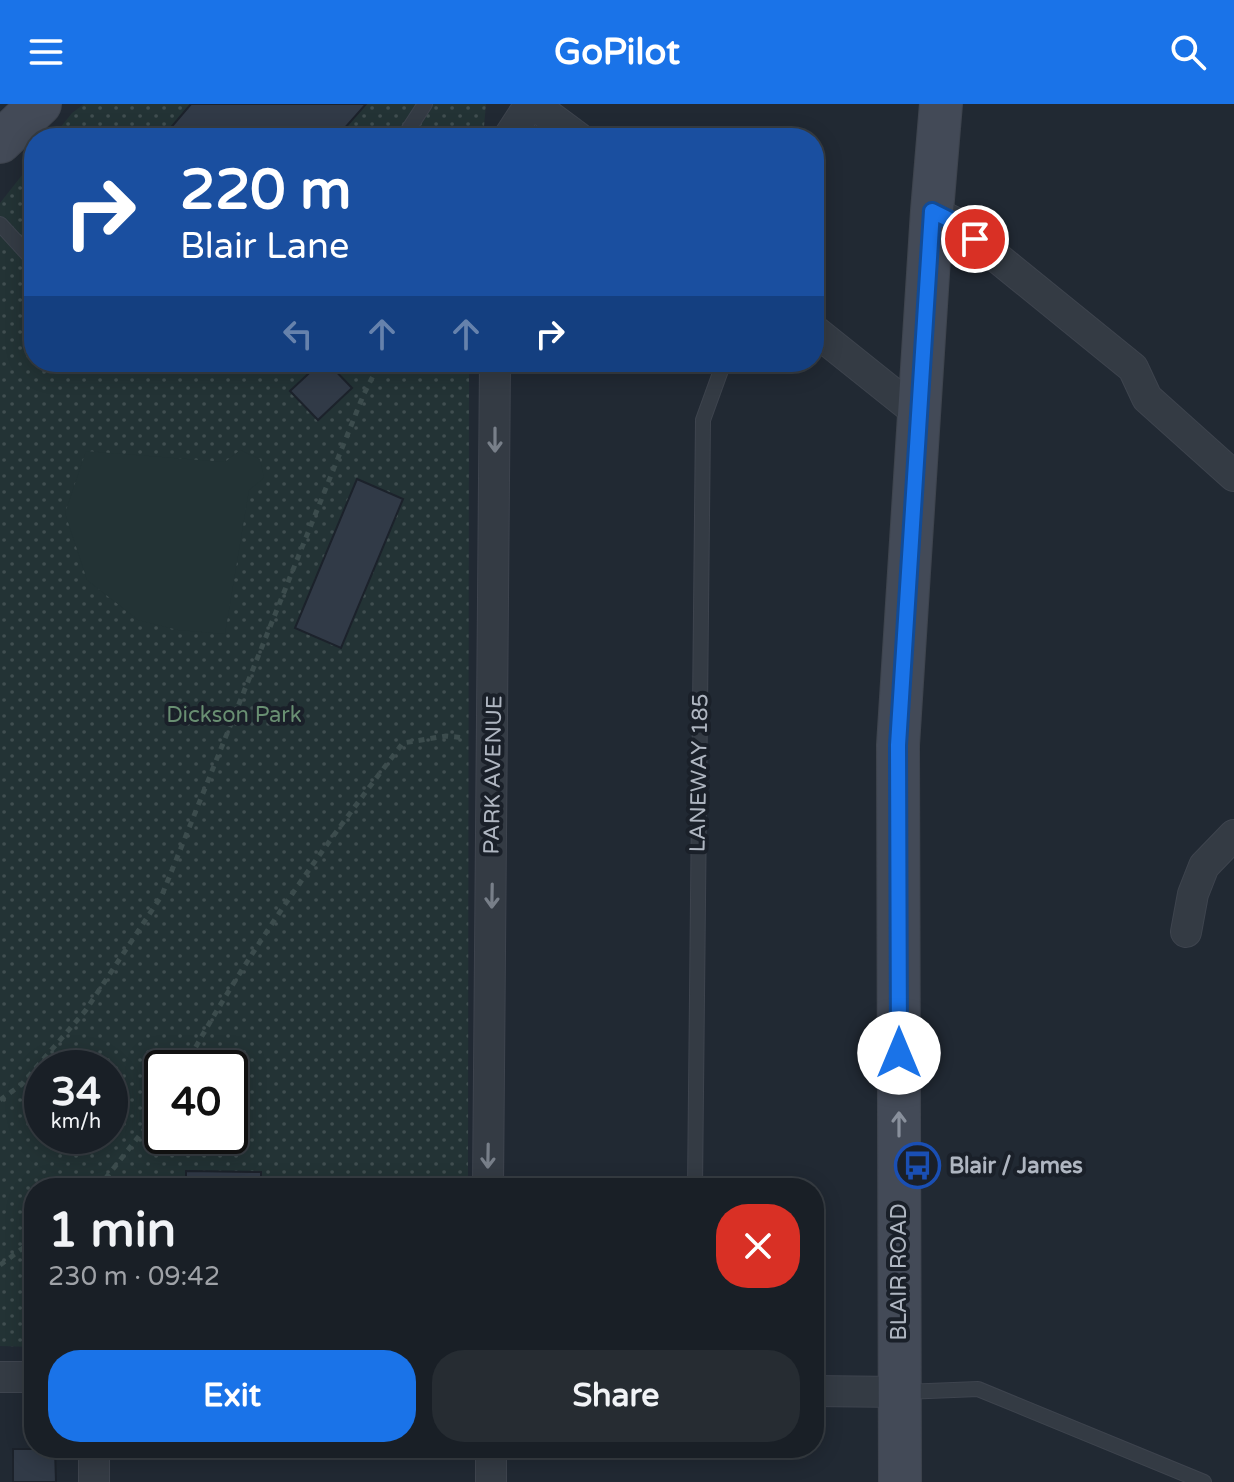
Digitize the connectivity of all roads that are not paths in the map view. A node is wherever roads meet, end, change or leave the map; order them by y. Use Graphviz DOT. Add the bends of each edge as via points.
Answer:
graph roads {
  1 [pos="40,104"];
  2 [pos="425,104"];
  3 [pos="532,104"];
  4 [pos="941,104"];
  5 [pos="409,128"];
  6 [pos="515,128"];
  7 [pos="565,128"];
  8 [pos="0,142"];
  9 [pos="932,211"];
  10 [pos="0,224"];
  11 [pos="24,250"];
  12 [pos="824,338"];
  13 [pos="495,372"];
  14 [pos="720,372"];
  15 [pos="919,414"];
  16 [pos="1234,476"];
  17 [pos="1234,835"];
  18 [pos="1186,932"];
  19 [pos="488,1178"];
  20 [pos="695,1178"];
  21 [pos="0,1377"];
  22 [pos="24,1377"];
  23 [pos="824,1391"];
  24 [pos="899,1392"];
  25 [pos="94,1458"];
  26 [pos="491,1458"];
  27 [pos="94,1482"];
  28 [pos="491,1482"];
  29 [pos="900,1482"];
  30 [pos="1204,1482"];
  1 -- 8 [label="street"];
  2 -- 5 [label="lane"];
  3 -- 6 [label="street"];
  3 -- 7 [label="street"];
  4 -- 9 [label="street, BLAIR ROAD"];
  9 -- 15 [label="street, BLAIR ROAD"];
  9 -- 16 [label="street" via="952,221 1133,368 1147,398"];
  10 -- 11 [label="lane"];
  12 -- 15 [label="street"];
  13 -- 19 [label="street, PARK AVENUE, one-way"];
  14 -- 20 [label="lane, LANEWAY 185" via="703,420"];
  24 -- 15 [label="street, BLAIR ROAD, one-way" via="898,745"];
  17 -- 18 [label="street" via="1204,866"];
  21 -- 22 [label="street"];
  23 -- 24 [label="street"];
  24 -- 29 [label="street, BLAIR ROAD"];
  24 -- 30 [label="lane" via="978,1389"];
  25 -- 27 [label="street"];
  26 -- 28 [label="street"];
}
